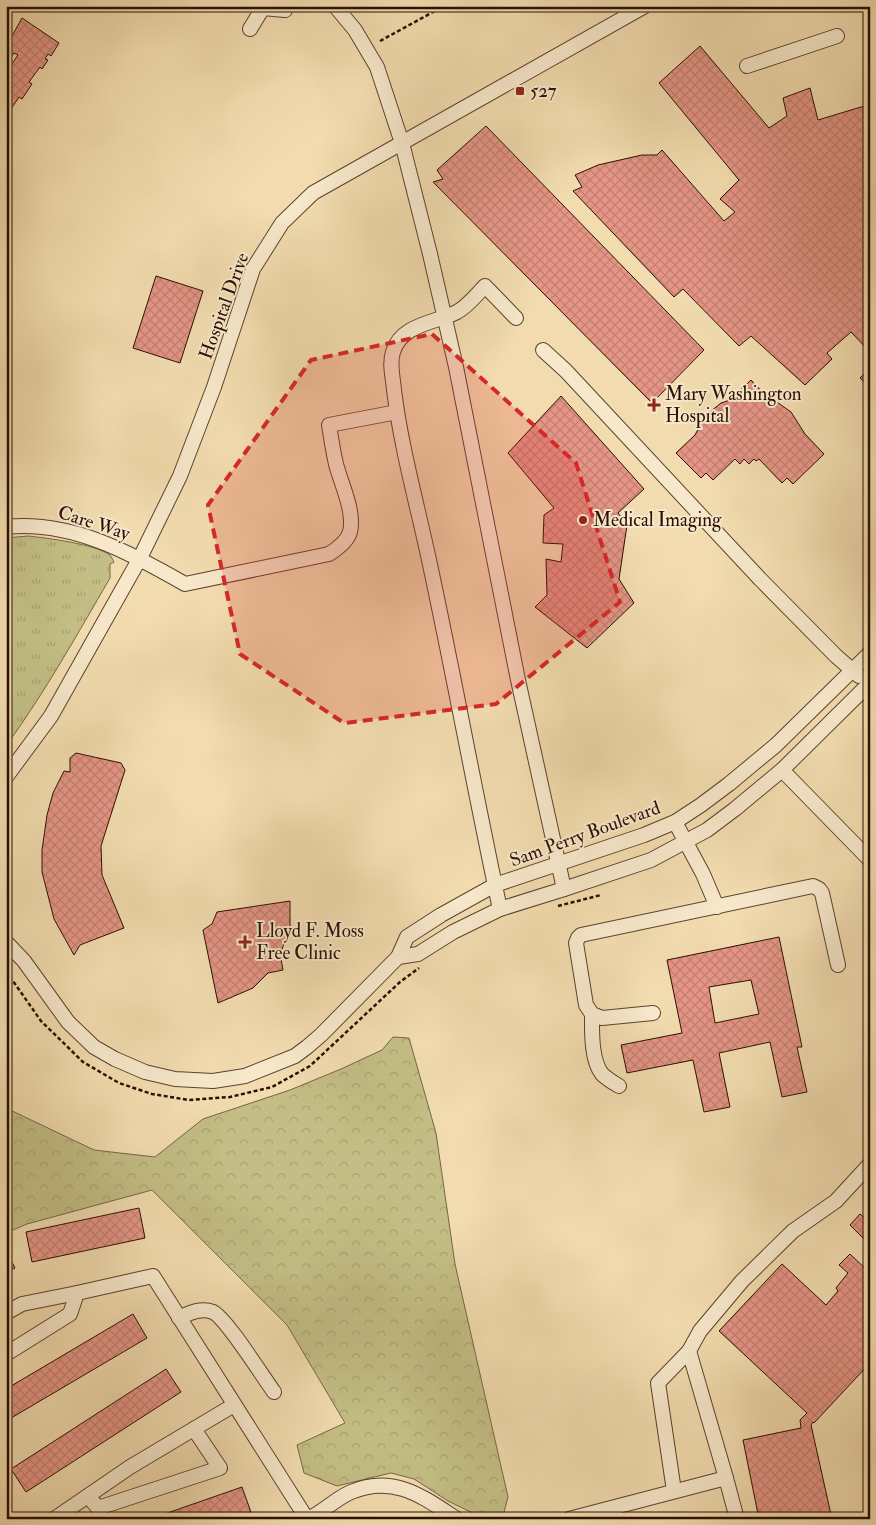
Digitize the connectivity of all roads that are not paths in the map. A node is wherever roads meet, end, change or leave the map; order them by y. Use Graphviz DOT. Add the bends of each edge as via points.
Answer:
graph roads {
  1 [pos="288,6"];
  2 [pos="335,6"];
  3 [pos="645,6"];
  4 [pos="264,7"];
  5 [pos="250,29"];
  6 [pos="836,36"];
  7 [pos="747,66"];
  8 [pos="402,143"];
  9 [pos="444,318"];
  10 [pos="516,318"];
  11 [pos="544,350"];
  12 [pos="397,412"];
  13 [pos="6,527"];
  14 [pos="140,558"];
  15 [pos="870,653"];
  16 [pos="852,670"];
  17 [pos="869,684"];
  18 [pos="782,770"];
  19 [pos="6,777"];
  20 [pos="675,822"];
  21 [pos="686,840"];
  22 [pos="870,860"];
  23 [pos="559,865"];
  24 [pos="495,886"];
  25 [pos="564,889"];
  26 [pos="717,907"];
  27 [pos="500,909"];
  28 [pos="6,942"];
  29 [pos="398,957"];
  30 [pos="838,965"];
  31 [pos="653,1013"];
  32 [pos="592,1014"];
  33 [pos="619,1086"];
  34 [pos="870,1164"];
  35 [pos="77,1293"];
  36 [pos="6,1313"];
  37 [pos="179,1318"];
  38 [pos="689,1351"];
  39 [pos="6,1354"];
  40 [pos="274,1392"];
  41 [pos="234,1404"];
  42 [pos="194,1429"];
  43 [pos="726,1478"];
  44 [pos="674,1492"];
  45 [pos="88,1496"];
  46 [pos="54,1519"];
  47 [pos="308,1519"];
  48 [pos="458,1519"];
  49 [pos="569,1519"];
  50 [pos="737,1519"];
  1 -- 4 [label="street" via="285,10"];
  2 -- 8 [label="street" via="355,30 377,67"];
  3 -- 8 [label="street, Hospital Drive"];
  4 -- 5 [label="street"];
  6 -- 7 [label="street"];
  8 -- 9 [label="street"];
  8 -- 14 [label="street, Hospital Drive" via="310,195 282,223 253,269 180,476"];
  9 -- 10 [label="street" via="460,310 485,286"];
  9 -- 12 [label="street" via="405,333 393,351 391,362"];
  9 -- 23 [label="street"];
  11 -- 16 [label="street" via="737,555"];
  12 -- 14 [label="street, Care Way" via="328,425 351,522 350,534 329,554 185,584"];
  12 -- 24 [label="street"];
  13 -- 14 [label="street, Care Way" via="38,526 74,532"];
  14 -- 19 [label="street, Hospital Drive" via="52,716"];
  15 -- 16 [label="street, Sam Perry Boulevard"];
  16 -- 17 [label="street"];
  16 -- 20 [label="street, Sam Perry Boulevard" via="776,745 729,784"];
  17 -- 18 [label="street"];
  18 -- 21 [label="street" via="736,809 707,830"];
  18 -- 22 [label="street"];
  20 -- 21 [label="street"];
  20 -- 23 [label="street, Sam Perry Boulevard"];
  21 -- 25 [label="street" via="651,860"];
  21 -- 26 [label="street"];
  23 -- 24 [label="street, Sam Perry Boulevard"];
  23 -- 25 [label="street"];
  24 -- 27 [label="street"];
  24 -- 29 [label="street, Sam Perry Boulevard" via="407,937"];
  25 -- 27 [label="street"];
  26 -- 30 [label="street" via="813,886 822,892"];
  26 -- 32 [label="street" via="581,935 576,943 586,1005"];
  27 -- 29 [label="street" via="418,954"];
  28 -- 29 [label="street, Sam Perry Boulevard" via="24,961 63,1017 94,1047 153,1075 205,1081 245,1076 295,1056 321,1035"];
  31 -- 32 [label="street" via="602,1018"];
  32 -- 33 [label="street" via="595,1057 602,1074"];
  34 -- 38 [label="street" via="836,1201 793,1231 742,1281 700,1330"];
  35 -- 36 [label="street" via="22,1304"];
  35 -- 37 [label="street" via="153,1276"];
  35 -- 39 [label="street" via="70,1314"];
  37 -- 40 [label="street" via="200,1310 215,1312 230,1328"];
  37 -- 41 [label="street"];
  38 -- 43 [label="street"];
  38 -- 44 [label="street" via="658,1383"];
  41 -- 42 [label="street"];
  41 -- 47 [label="street"];
  42 -- 45 [label="street"];
  42 -- 45 [label="street" via="220,1468 98,1508"];
  43 -- 44 [label="street"];
  43 -- 50 [label="street"];
  44 -- 49 [label="street"];
  45 -- 46 [label="street"];
  47 -- 48 [label="street" via="350,1493 382,1486 418,1494"];
}
